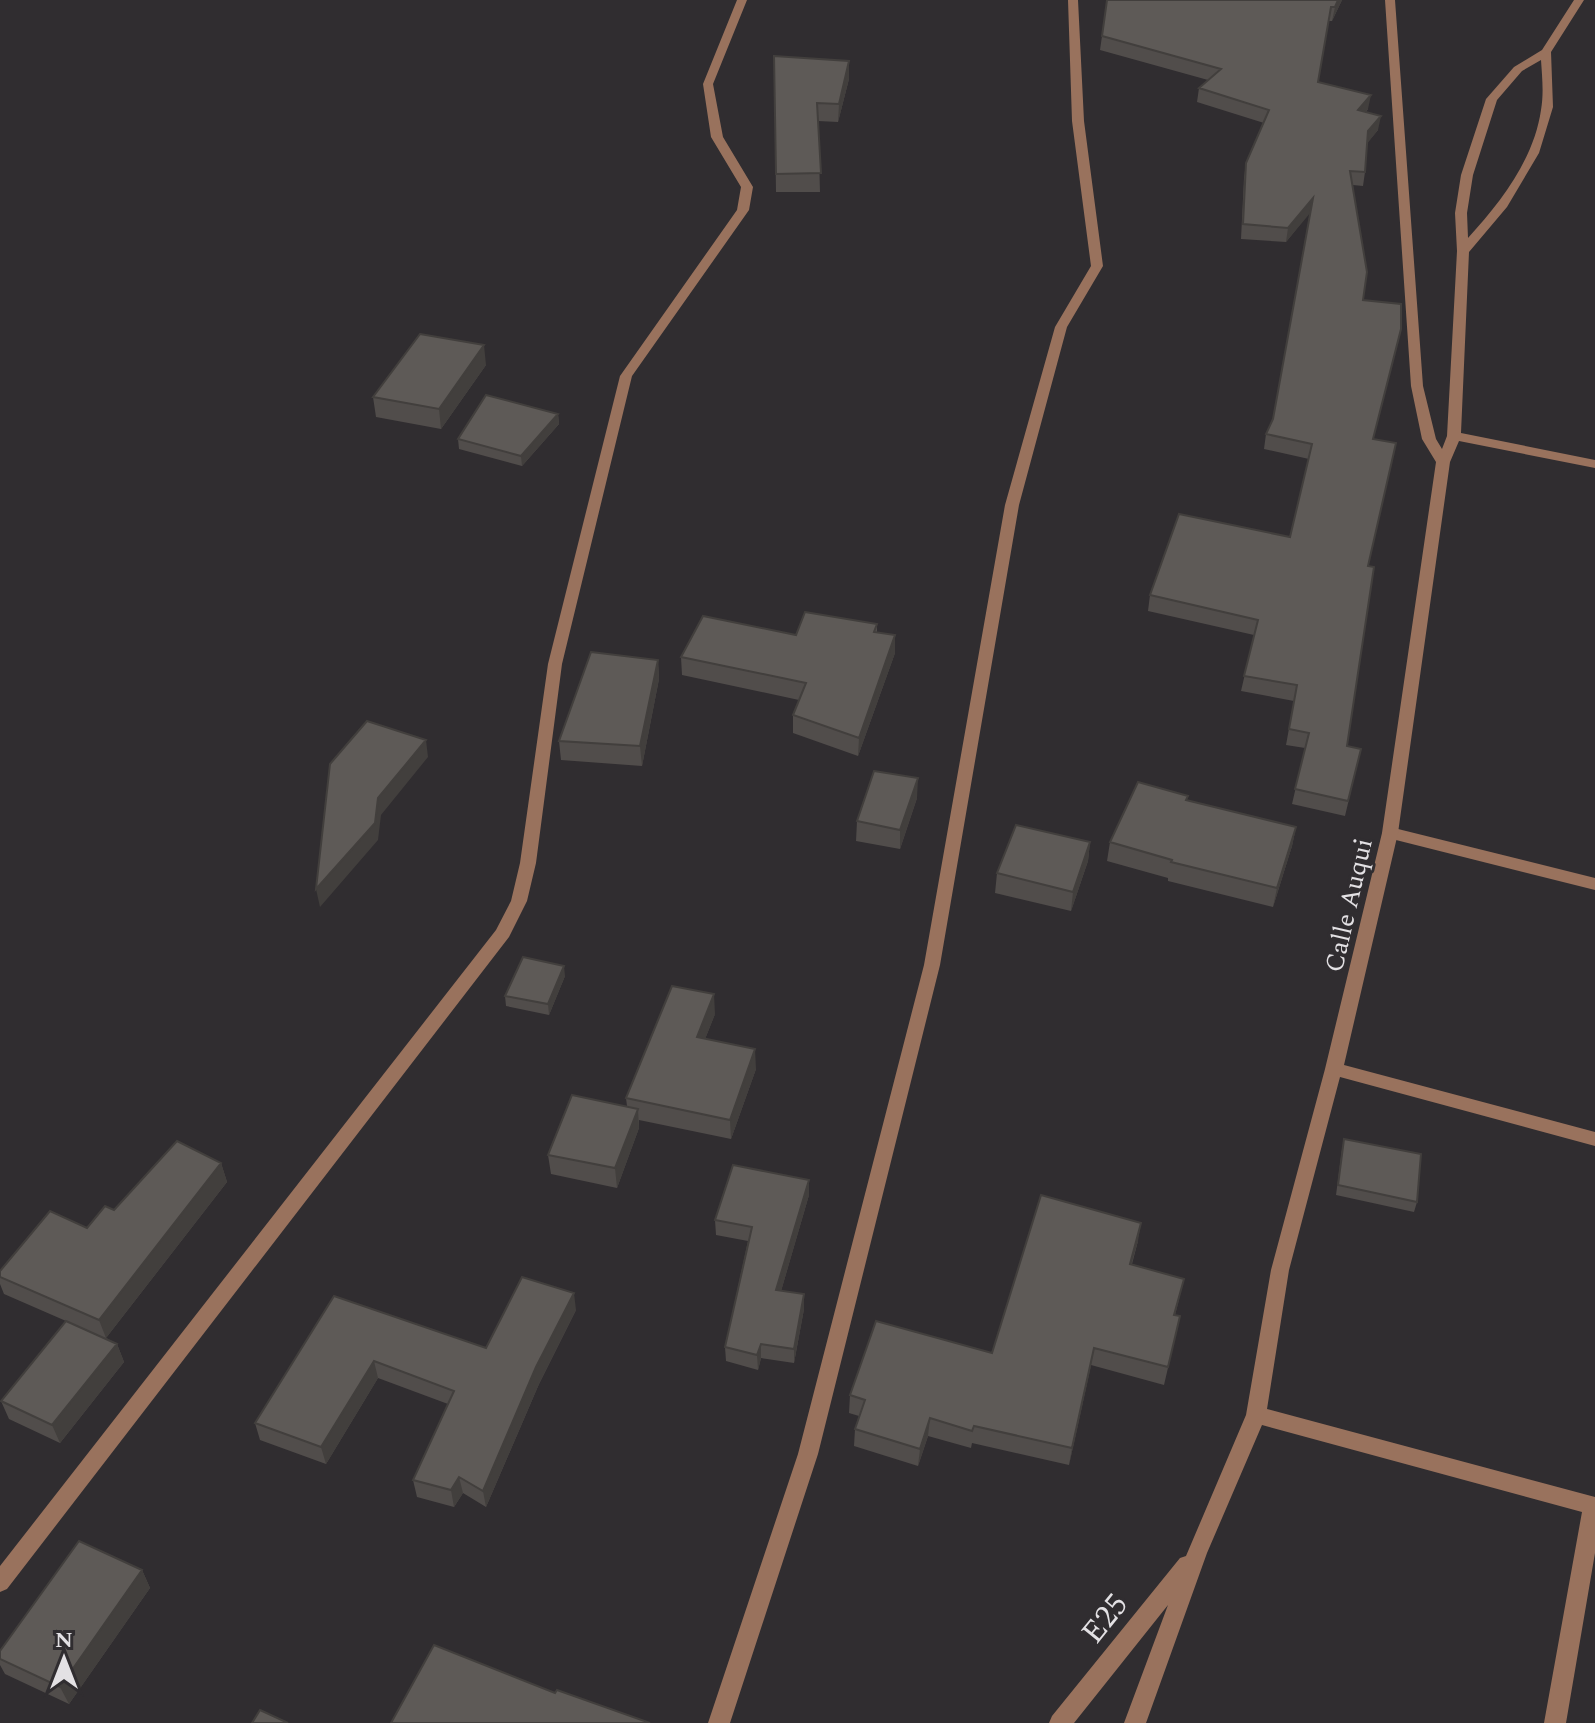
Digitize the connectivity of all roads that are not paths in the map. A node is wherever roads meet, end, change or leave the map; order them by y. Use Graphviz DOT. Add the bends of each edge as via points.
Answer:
graph roads {
  1 [pos="742,0"];
  2 [pos="1073,0"];
  3 [pos="1390,0"];
  4 [pos="1579,0"];
  5 [pos="1546,52"];
  6 [pos="1463,251"];
  7 [pos="1454,436"];
  8 [pos="1443,462"];
  9 [pos="1595,464"];
  10 [pos="1390,833"];
  11 [pos="1595,884"];
  12 [pos="1334,1069"];
  13 [pos="1595,1139"];
  14 [pos="1256,1415"];
  15 [pos="1594,1506"];
  16 [pos="1197,1553"];
  17 [pos="0,1582"];
  18 [pos="719,1723"];
  19 [pos="1060,1723"];
  20 [pos="1135,1723"];
  21 [pos="1555,1723"];
  1 -- 17 [label="street" via="708,84 708,97 717,137 747,187 743,210 626,376 555,664 519,901 503,933"];
  2 -- 18 [label="street" via="1078,121 1097,266 1061,327 1012,505 932,965 808,1454"];
  3 -- 8 [label="street" via="1417,386 1429,439"];
  4 -- 5 [label="street, Calle Auqui"];
  5 -- 6 [label="street" via="1547,113 1528,167 1498,213"];
  5 -- 6 [label="street, Calle Auqui" via="1518,69 1492,99 1467,175"];
  6 -- 7 [label="street, Calle Auqui"];
  7 -- 8 [label="street, Calle Auqui"];
  7 -- 9 [label="street"];
  8 -- 10 [label="street, Calle Auqui"];
  10 -- 11 [label="street"];
  10 -- 12 [label="street, Calle Auqui"];
  12 -- 13 [label="street"];
  12 -- 14 [label="street, Calle Auqui" via="1280,1270"];
  14 -- 15 [label="street"];
  14 -- 16 [label="street, Calle Auqui"];
  15 -- 21 [label="street"];
  16 -- 19 [label="street, E25"];
  16 -- 20 [label="street"];
}
